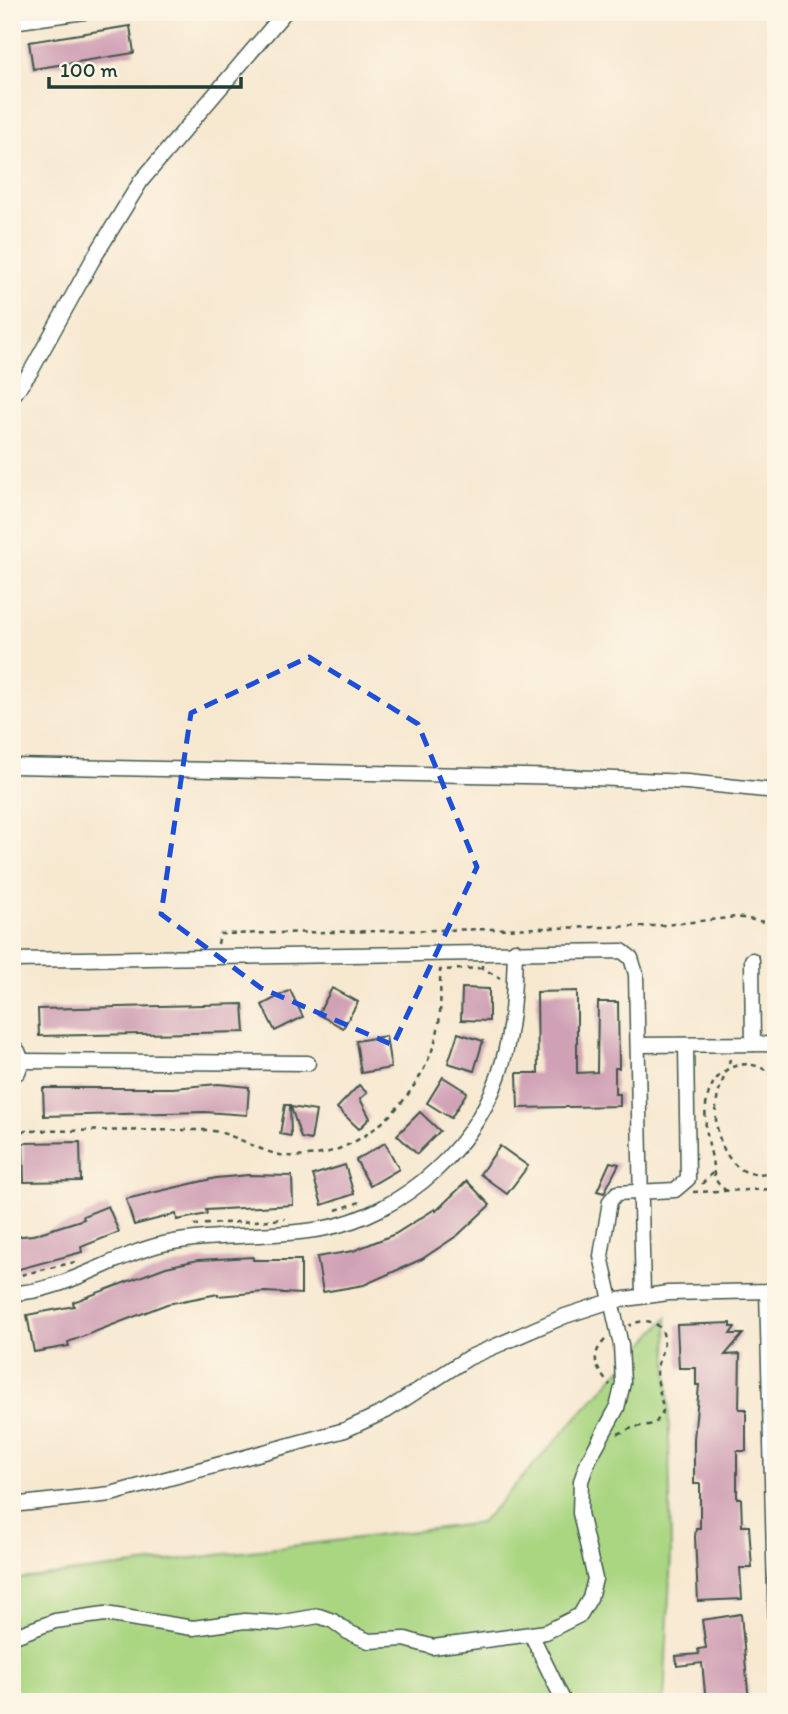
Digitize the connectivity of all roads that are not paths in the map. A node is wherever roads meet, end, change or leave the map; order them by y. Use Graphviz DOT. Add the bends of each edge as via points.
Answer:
graph roads {
  1 [pos="84,12"];
  2 [pos="285,12"];
  3 [pos="12,22"];
  4 [pos="12,397"];
  5 [pos="12,766"];
  6 [pos="776,791"];
  7 [pos="515,950"];
  8 [pos="12,960"];
  9 [pos="752,960"];
  10 [pos="754,1044"];
  11 [pos="776,1044"];
  12 [pos="638,1045"];
  13 [pos="686,1045"];
  14 [pos="12,1047"];
  15 [pos="22,1061"];
  16 [pos="308,1063"];
  17 [pos="12,1076"];
  18 [pos="640,1191"];
  19 [pos="771,1291"];
  20 [pos="12,1293"];
  21 [pos="643,1296"];
  22 [pos="611,1301"];
  23 [pos="12,1505"];
  24 [pos="776,1631"];
  25 [pos="531,1634"];
  26 [pos="12,1637"];
  27 [pos="564,1702"];
  1 -- 3 [label="street"];
  2 -- 4 [label="street" via="141,181"];
  5 -- 6 [label="street" via="582,777"];
  7 -- 8 [label="street"];
  7 -- 12 [label="street" via="617,949 627,954 636,974"];
  7 -- 20 [label="street" via="503,1062 485,1109 433,1175 345,1224 286,1233 200,1237 161,1245 48,1286"];
  9 -- 10 [label="street"];
  10 -- 11 [label="street"];
  10 -- 13 [label="street"];
  12 -- 13 [label="street"];
  12 -- 18 [label="street"];
  13 -- 18 [label="street" via="689,1174 685,1185 675,1190"];
  14 -- 15 [label="street"];
  15 -- 16 [label="street"];
  15 -- 17 [label="street"];
  18 -- 21 [label="street"];
  18 -- 22 [label="street" via="621,1192 610,1201 601,1256"];
  19 -- 21 [label="street"];
  19 -- 24 [label="street"];
  21 -- 22 [label="street"];
  22 -- 23 [label="street" via="468,1358 386,1411 345,1430 111,1494"];
  22 -- 25 [label="street" via="623,1358 622,1383 617,1408 584,1471 579,1502 595,1569 593,1589 586,1607 573,1620"];
  25 -- 26 [label="street" via="433,1647 405,1639 369,1641 319,1616 193,1628 114,1614 55,1621"];
  25 -- 27 [label="street"];
}
